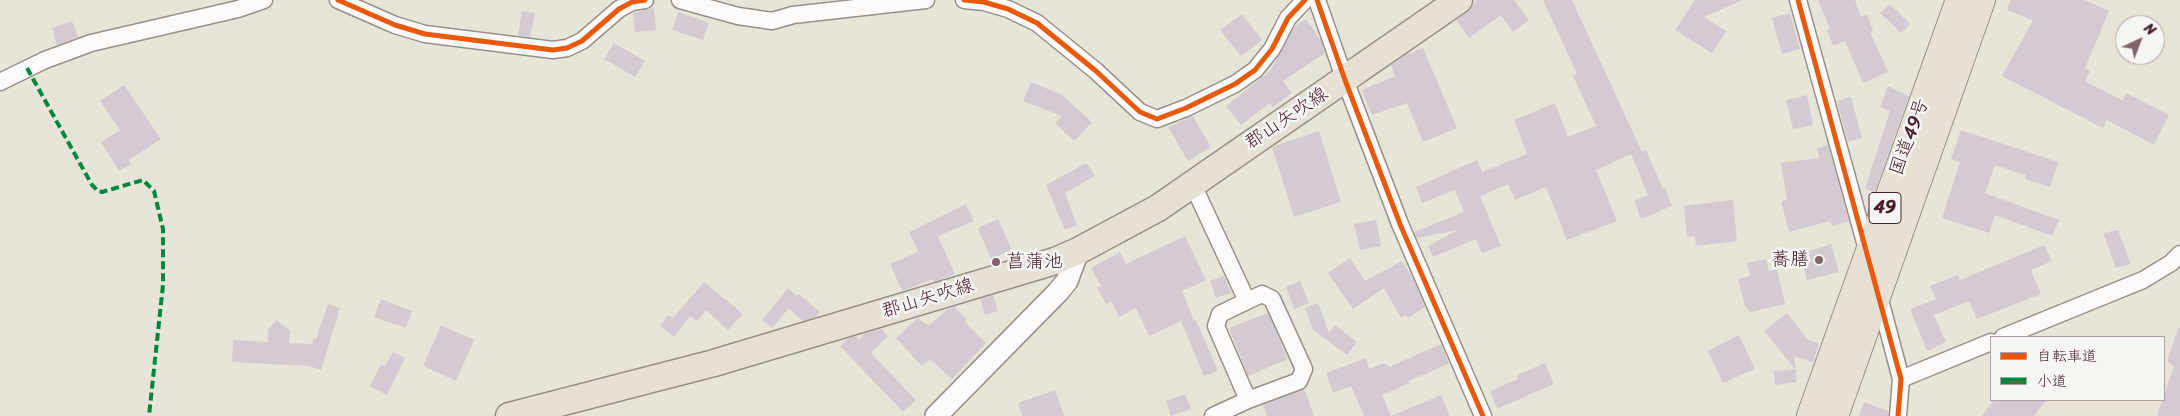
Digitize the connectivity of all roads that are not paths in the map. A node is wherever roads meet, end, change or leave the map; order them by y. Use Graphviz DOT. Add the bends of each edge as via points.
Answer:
graph roads {
  1 [pos="264,0"];
  2 [pos="338,0"];
  3 [pos="645,0"];
  4 [pos="680,0"];
  5 [pos="926,0"];
  6 [pos="964,0"];
  7 [pos="1305,0"];
  8 [pos="1317,0"];
  9 [pos="1459,0"];
  10 [pos="1798,0"];
  11 [pos="1960,0"];
  12 [pos="1981,0"];
  13 [pos="1345,80"];
  14 [pos="0,82"];
  15 [pos="1193,185"];
  16 [pos="1078,252"];
  17 [pos="2180,254"];
  18 [pos="1868,256"];
  19 [pos="1877,292"];
  20 [pos="1247,301"];
  21 [pos="2005,336"];
  22 [pos="1990,342"];
  23 [pos="1901,379"];
  24 [pos="1248,400"];
  25 [pos="509,416"];
  26 [pos="936,416"];
  27 [pos="1213,416"];
  28 [pos="1483,416"];
  29 [pos="1812,416"];
  30 [pos="1834,416"];
  31 [pos="1898,416"];
  1 -- 14 [label="street" via="91,43"];
  2 -- 3 [label="street" via="395,25 425,34 553,50 582,41 619,9"];
  4 -- 5 [label="street" via="738,16 772,21 793,14"];
  6 -- 7 [label="street" via="1008,9 1037,23 1140,112 1156,118 1186,108 1255,70 1272,48 1288,18"];
  8 -- 13 [label="street"];
  9 -- 13 [label="main road, 郡山矢吹線"];
  10 -- 18 [label="street"];
  11 -- 18 [label="highway, 国道49号 / 49"];
  12 -- 19 [label="highway, 国道49号 / 49"];
  13 -- 15 [label="main road, 郡山矢吹線"];
  13 -- 28 [label="street" via="1424,283"];
  15 -- 16 [label="main road, 郡山矢吹線" via="1126,227"];
  15 -- 20 [label="street"];
  16 -- 25 [label="main road, 郡山矢吹線" via="714,363"];
  16 -- 26 [label="street" via="1067,281 1058,292"];
  17 -- 21 [label="street" via="2142,280"];
  18 -- 19 [label="street"];
  18 -- 29 [label="highway, 国道49号 / 49"];
  19 -- 23 [label="street"];
  19 -- 30 [label="highway, 国道49号 / 49"];
  20 -- 24 [label="street" via="1220,314 1216,326"];
  20 -- 24 [label="street" via="1262,294 1272,299 1304,369 1299,381"];
  22 -- 23 [label="street"];
  23 -- 31 [label="street"];
  24 -- 27 [label="street"];
}
